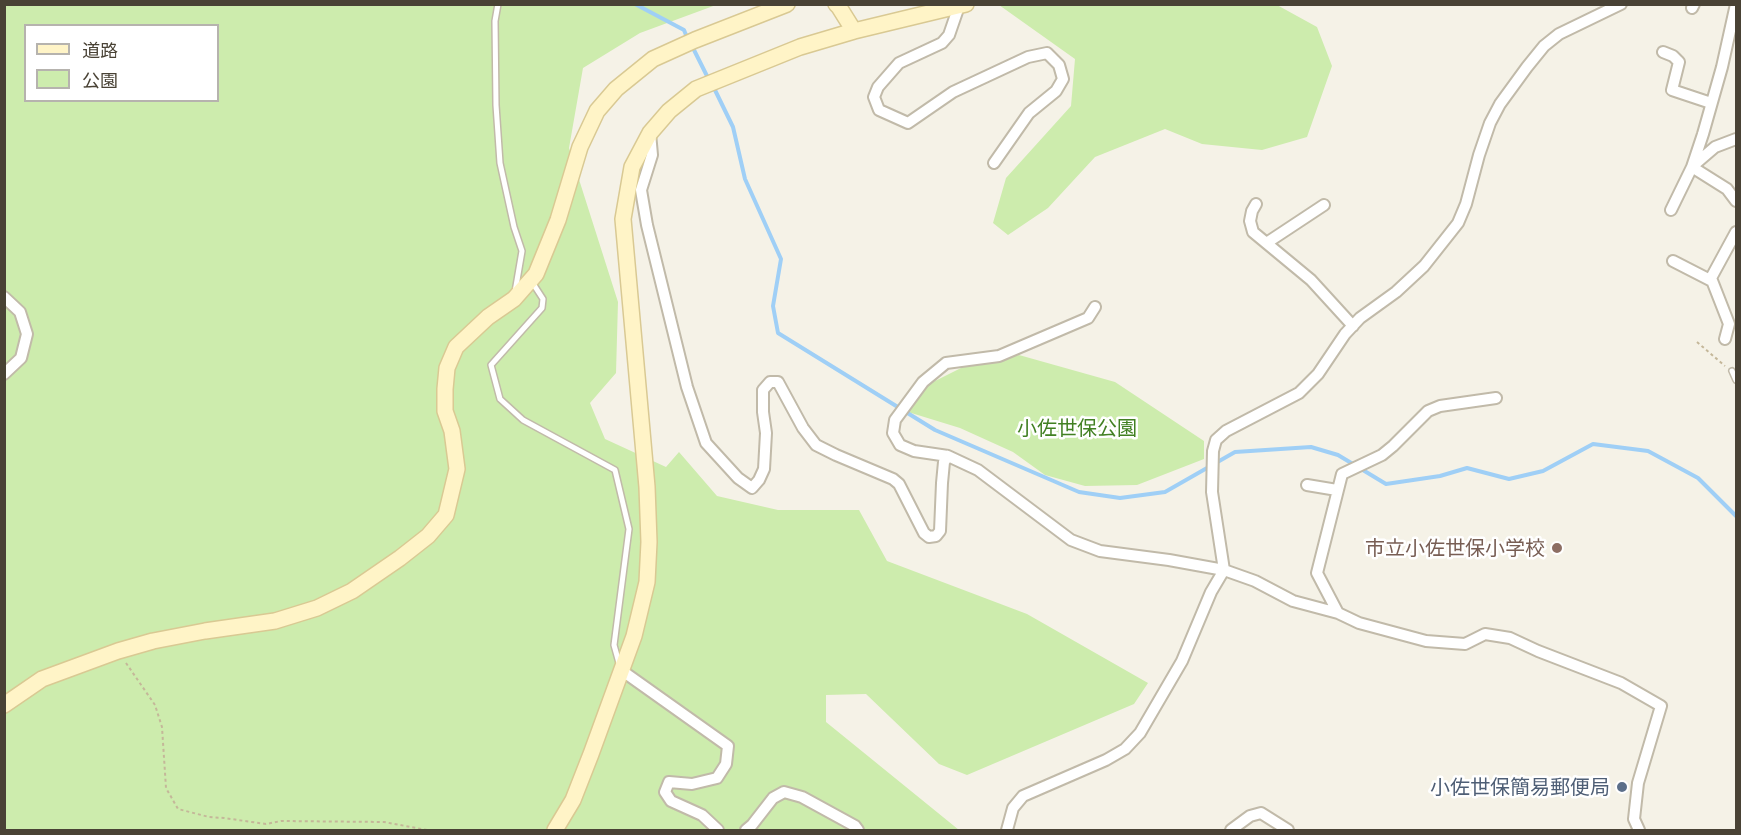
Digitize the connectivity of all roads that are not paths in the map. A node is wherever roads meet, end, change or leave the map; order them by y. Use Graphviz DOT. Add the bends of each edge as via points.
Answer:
graph roads {
  1 [pos="498,4"];
  2 [pos="787,4"];
  3 [pos="836,4"];
  4 [pos="1621,4"];
  5 [pos="1736,4"];
  6 [pos="962,5"];
  7 [pos="1606,8"];
  8 [pos="854,31"];
  9 [pos="1663,52"];
  10 [pos="1712,103"];
  11 [pos="650,133"];
  12 [pos="1737,139"];
  13 [pos="994,163"];
  14 [pos="1692,167"];
  15 [pos="1737,201"];
  16 [pos="1256,204"];
  17 [pos="1324,205"];
  18 [pos="1671,210"];
  19 [pos="1737,232"];
  20 [pos="1268,242"];
  21 [pos="1673,261"];
  22 [pos="531,280"];
  23 [pos="1712,281"];
  24 [pos="4,297"];
  25 [pos="514,299"];
  26 [pos="1095,307"];
  27 [pos="1353,326"];
  28 [pos="1725,339"];
  29 [pos="1732,371"];
  30 [pos="4,374"];
  31 [pos="1737,380"];
  32 [pos="1496,399"];
  33 [pos="948,456"];
  34 [pos="1307,485"];
  35 [pos="1337,490"];
  36 [pos="1224,570"];
  37 [pos="1338,613"];
  38 [pos="621,670"];
  39 [pos="4,705"];
  40 [pos="555,831"];
  41 [pos="718,831"];
  42 [pos="746,831"];
  43 [pos="858,831"];
  44 [pos="1007,831"];
  45 [pos="1231,831"];
  46 [pos="1288,831"];
  47 [pos="1640,831"];
  1 -- 25 [label="lane" via="496,105 500,163 522,251"];
  2 -- 22 [label="street" via="653,59 616,89 597,111 580,147 547,250"];
  3 -- 8 [label="street"];
  4 -- 7 [label="street"];
  5 -- 10 [label="street"];
  6 -- 8 [label="street"];
  6 -- 13 [label="street" via="942,43 899,63 878,87 874,98 879,110 908,123 953,92 1028,57 1047,53 1059,65 1063,79 1056,91 1029,113"];
  7 -- 27 [label="street" via="1559,34 1527,66 1490,123 1458,223 1424,266"];
  8 -- 11 [label="street" via="800,47 719,79 669,111"];
  9 -- 10 [label="street" via="1679,62 1672,90"];
  10 -- 14 [label="street"];
  11 -- 33 [label="street" via="652,155 641,190 647,225 687,387 706,443 723,463 752,488 759,480 764,469 766,433 763,390 770,382 778,382 816,444 900,484 929,537 940,531 944,462"];
  11 -- 38 [label="street" via="633,167 623,219 649,542 647,582"];
  12 -- 14 [label="street" via="1715,147"];
  14 -- 15 [label="street" via="1727,189"];
  14 -- 18 [label="street"];
  16 -- 20 [label="street" via="1250,221 1253,232"];
  17 -- 20 [label="street"];
  19 -- 23 [label="street"];
  20 -- 27 [label="street" via="1311,280"];
  21 -- 23 [label="street"];
  22 -- 25 [label="street"];
  22 -- 38 [label="lane" via="543,299 542,308 491,365 500,399 524,420 615,470 629,529 614,645"];
  23 -- 28 [label="street" via="1729,324"];
  24 -- 30 [label="street" via="20,312 27,334 21,358"];
  25 -- 39 [label="street" via="456,347 447,368 445,411 457,469 446,515 428,536 352,591 317,608 275,621 194,633 118,651 42,679"];
  26 -- 33 [label="street" via="1088,318 999,356 946,363 923,382 897,417 893,433 900,445 914,451"];
  27 -- 36 [label="street" via="1299,393 1216,440 1212,492"];
  29 -- 31 [label="lane"];
  32 -- 35 [label="street" via="1428,411 1382,455 1342,474"];
  33 -- 36 [label="street" via="978,470 1071,540 1100,551"];
  34 -- 35 [label="street"];
  35 -- 37 [label="street" via="1317,573"];
  36 -- 37 [label="street" via="1255,581 1293,602"];
  36 -- 44 [label="street" via="1182,661 1140,733 1125,749 1106,760 1023,796 1013,808"];
  37 -- 47 [label="street" via="1359,623 1426,640 1466,644 1485,634 1510,638 1649,698 1660,706 1638,783 1634,819"];
  38 -- 40 [label="street" via="573,800"];
  38 -- 41 [label="street" via="728,746 726,764 717,778 692,784 669,782 666,792 671,801 702,815"];
  42 -- 43 [label="street" via="773,798 784,792 802,797"];
  45 -- 46 [label="street" via="1250,816 1261,813"];
}
